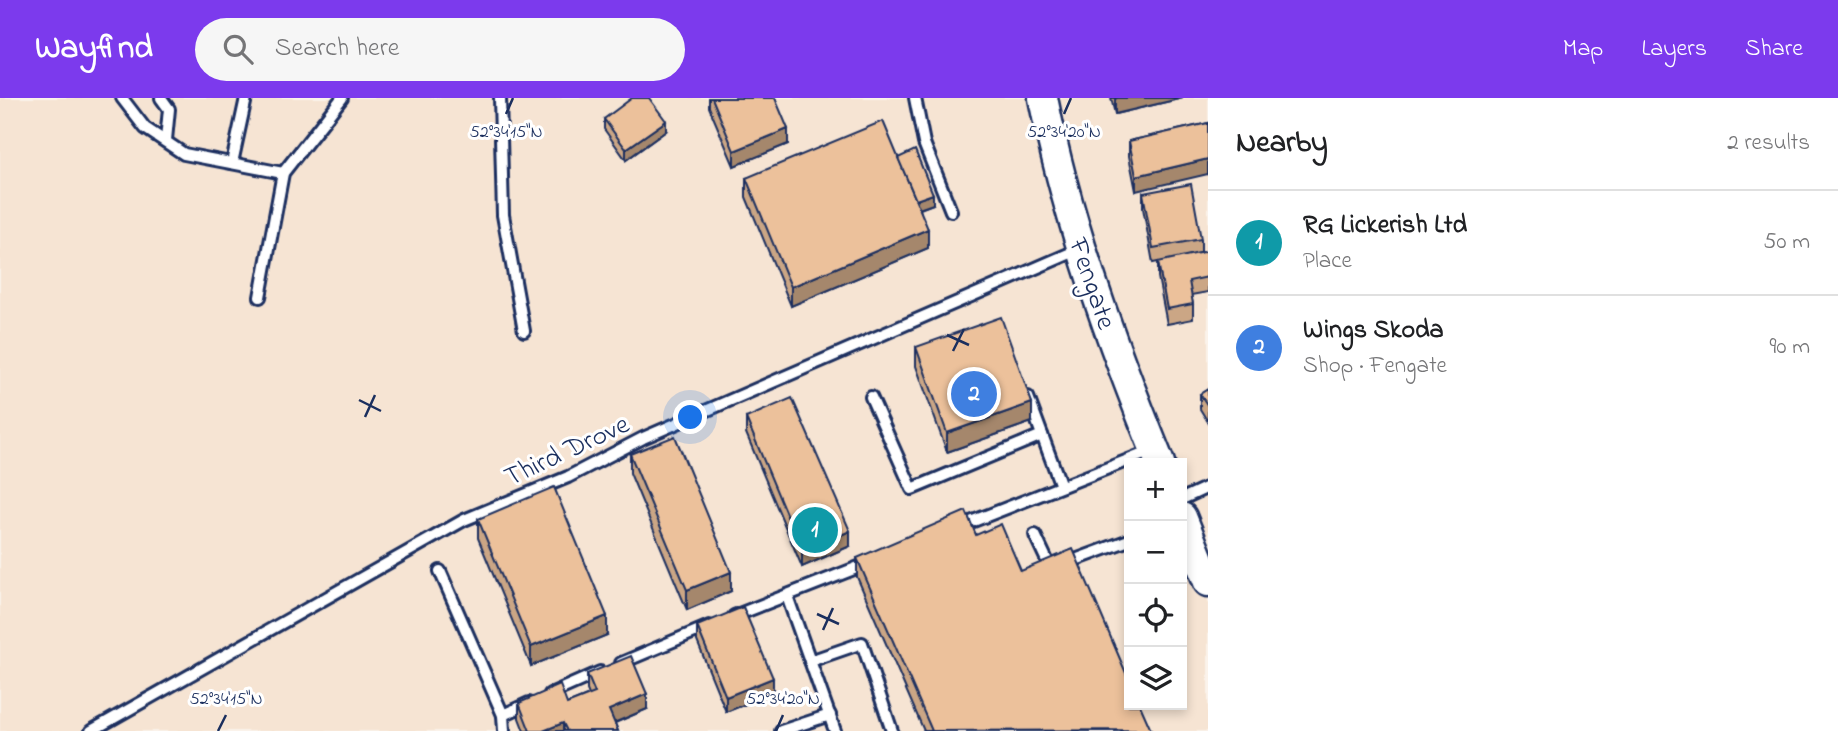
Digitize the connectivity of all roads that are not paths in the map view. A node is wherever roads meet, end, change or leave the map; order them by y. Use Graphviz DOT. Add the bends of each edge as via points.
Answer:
graph roads {
  1 [pos="122,98"];
  2 [pos="161,98"];
  3 [pos="246,98"];
  4 [pos="342,98"];
  5 [pos="500,98"];
  6 [pos="915,98"];
  7 [pos="1043,98"];
  8 [pos="166,140"];
  9 [pos="232,163"];
  10 [pos="283,173"];
  11 [pos="951,211"];
  12 [pos="1080,250"];
  13 [pos="260,297"];
  14 [pos="524,331"];
  15 [pos="1025,390"];
  16 [pos="871,397"];
  17 [pos="1042,435"];
  18 [pos="1157,456"];
  19 [pos="1061,486"];
  20 [pos="1208,486"];
  21 [pos="1187,496"];
  22 [pos="946,532"];
  23 [pos="1035,534"];
  24 [pos="1187,534"];
  25 [pos="1124,542"];
  26 [pos="883,558"];
  27 [pos="440,571"];
  28 [pos="1208,582"];
  29 [pos="787,596"];
  30 [pos="810,661"];
  31 [pos="503,715"];
  32 [pos="830,715"];
  33 [pos="91,731"];
  34 [pos="504,731"];
  35 [pos="781,731"];
  36 [pos="835,731"];
  37 [pos="892,731"];
  1 -- 8 [label="lane" via="145,128"];
  2 -- 8 [label="lane" via="169,109"];
  3 -- 9 [label="lane"];
  4 -- 10 [label="lane"];
  5 -- 14 [label="lane" via="503,215"];
  6 -- 11 [label="lane" via="924,143"];
  7 -- 12 [label="street, Fengate"];
  8 -- 9 [label="lane" via="184,155"];
  9 -- 10 [label="lane"];
  10 -- 13 [label="lane"];
  12 -- 18 [label="street, Fengate"];
  12 -- 33 [label="lane, Third Drove" via="464,520"];
  15 -- 17 [label="lane"];
  16 -- 17 [label="lane" via="912,489"];
  17 -- 19 [label="lane"];
  18 -- 19 [label="lane"];
  19 -- 22 [label="lane"];
  20 -- 21 [label="lane"];
  23 -- 25 [label="lane" via="1051,569"];
  24 -- 28 [label="street"];
  26 -- 29 [label="lane"];
  27 -- 31 [label="lane"];
  29 -- 30 [label="lane"];
  29 -- 31 [label="lane"];
  30 -- 32 [label="lane"];
  30 -- 37 [label="lane" via="862,643"];
  31 -- 34 [label="lane"];
  32 -- 35 [label="lane"];
  32 -- 36 [label="lane"];
}
